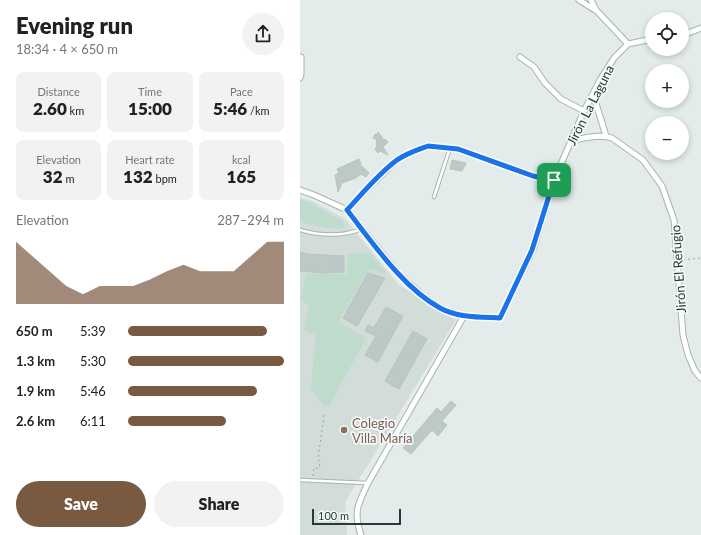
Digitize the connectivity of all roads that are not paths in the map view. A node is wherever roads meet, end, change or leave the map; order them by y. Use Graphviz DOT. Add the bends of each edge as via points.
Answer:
graph roads {
  1 [pos="579,0"];
  2 [pos="591,0"];
  3 [pos="596,10"];
  4 [pos="701,28"];
  5 [pos="689,32"];
  6 [pos="645,40"];
  7 [pos="628,44"];
  8 [pos="301,57"];
  9 [pos="520,57"];
  10 [pos="300,78"];
  11 [pos="593,94"];
  12 [pos="584,111"];
  13 [pos="606,136"];
  14 [pos="571,141"];
  15 [pos="450,148"];
  16 [pos="554,180"];
  17 [pos="300,190"];
  18 [pos="434,197"];
  19 [pos="347,210"];
  20 [pos="362,229"];
  21 [pos="300,230"];
  22 [pos="464,316"];
  23 [pos="701,378"];
  24 [pos="300,480"];
  25 [pos="368,483"];
  26 [pos="361,535"];
  1 -- 3 [label="street"];
  2 -- 3 [label="street"];
  3 -- 7 [label="street"];
  4 -- 5 [label="street"];
  6 -- 7 [label="street"];
  7 -- 11 [label="street, Jirón La Laguna" via="614,58"];
  8 -- 10 [label="street"];
  9 -- 12 [label="street" via="534,67 561,99"];
  11 -- 12 [label="street, Jirón La Laguna"];
  11 -- 13 [label="street"];
  12 -- 14 [label="street, Jirón La Laguna"];
  13 -- 14 [label="street"];
  13 -- 23 [label="street, Jirón El Refugio" via="643,160 662,186 674,220 683,335 688,355"];
  14 -- 16 [label="street, Jirón La Laguna"];
  15 -- 16 [label="street" via="533,176"];
  15 -- 18 [label="lane"];
  15 -- 19 [label="street" via="428,146 397,160"];
  16 -- 22 [label="street, Jirón La Laguna" via="532,250 500,318"];
  17 -- 19 [label="street, Jirón La Laguna"];
  19 -- 20 [label="street, Jirón La Laguna"];
  20 -- 21 [label="lane" via="336,235"];
  20 -- 22 [label="street, Jirón La Laguna" via="397,272 422,295 441,308"];
  22 -- 25 [label="street"];
  24 -- 25 [label="lane"];
  25 -- 26 [label="street" via="357,510 357,524"];
}
